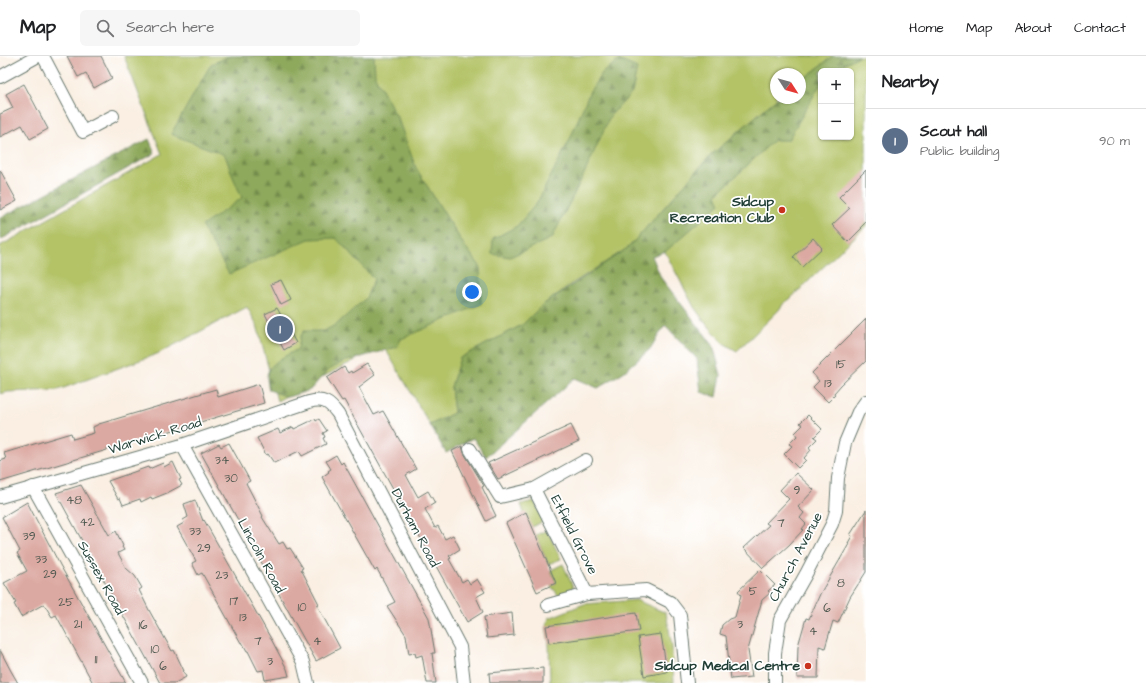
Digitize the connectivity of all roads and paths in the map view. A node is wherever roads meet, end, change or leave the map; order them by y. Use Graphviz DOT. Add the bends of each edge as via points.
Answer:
graph roads {
  1 [pos="38,56"];
  2 [pos="43,56"];
  3 [pos="0,77"];
  4 [pos="113,116"];
  5 [pos="318,400"];
  6 [pos="866,401"];
  7 [pos="182,445"];
  8 [pos="470,449"];
  9 [pos="586,460"];
  10 [pos="33,487"];
  11 [pos="534,489"];
  12 [pos="0,497"];
  13 [pos="587,594"];
  14 [pos="548,605"];
  15 [pos="142,683"];
  16 [pos="308,683"];
  17 [pos="464,683"];
  18 [pos="687,683"];
  19 [pos="775,683"];
  1 -- 3 [label="street"];
  2 -- 4 [label="street" via="83,132"];
  5 -- 7 [label="street, Warwick Road"];
  5 -- 17 [label="street, Durham Road" via="327,403 338,414 460,647"];
  6 -- 19 [label="street, Church Avenue" via="858,412 845,443 838,478 836,512 832,524 780,620 775,653"];
  7 -- 10 [label="street, Warwick Road"];
  7 -- 16 [label="street, Lincoln Road" via="303,662"];
  8 -- 11 [label="street, Etfield Grove" via="500,497"];
  9 -- 11 [label="street, Etfield Grove"];
  10 -- 12 [label="street, Warwick Road"];
  10 -- 15 [label="street, Sussex Road"];
  11 -- 13 [label="street, Etfield Grove"];
  13 -- 14 [label="street, Etfield Grove"];
  13 -- 18 [label="street, Etfield Grove" via="646,590 670,602 680,615"];
}
